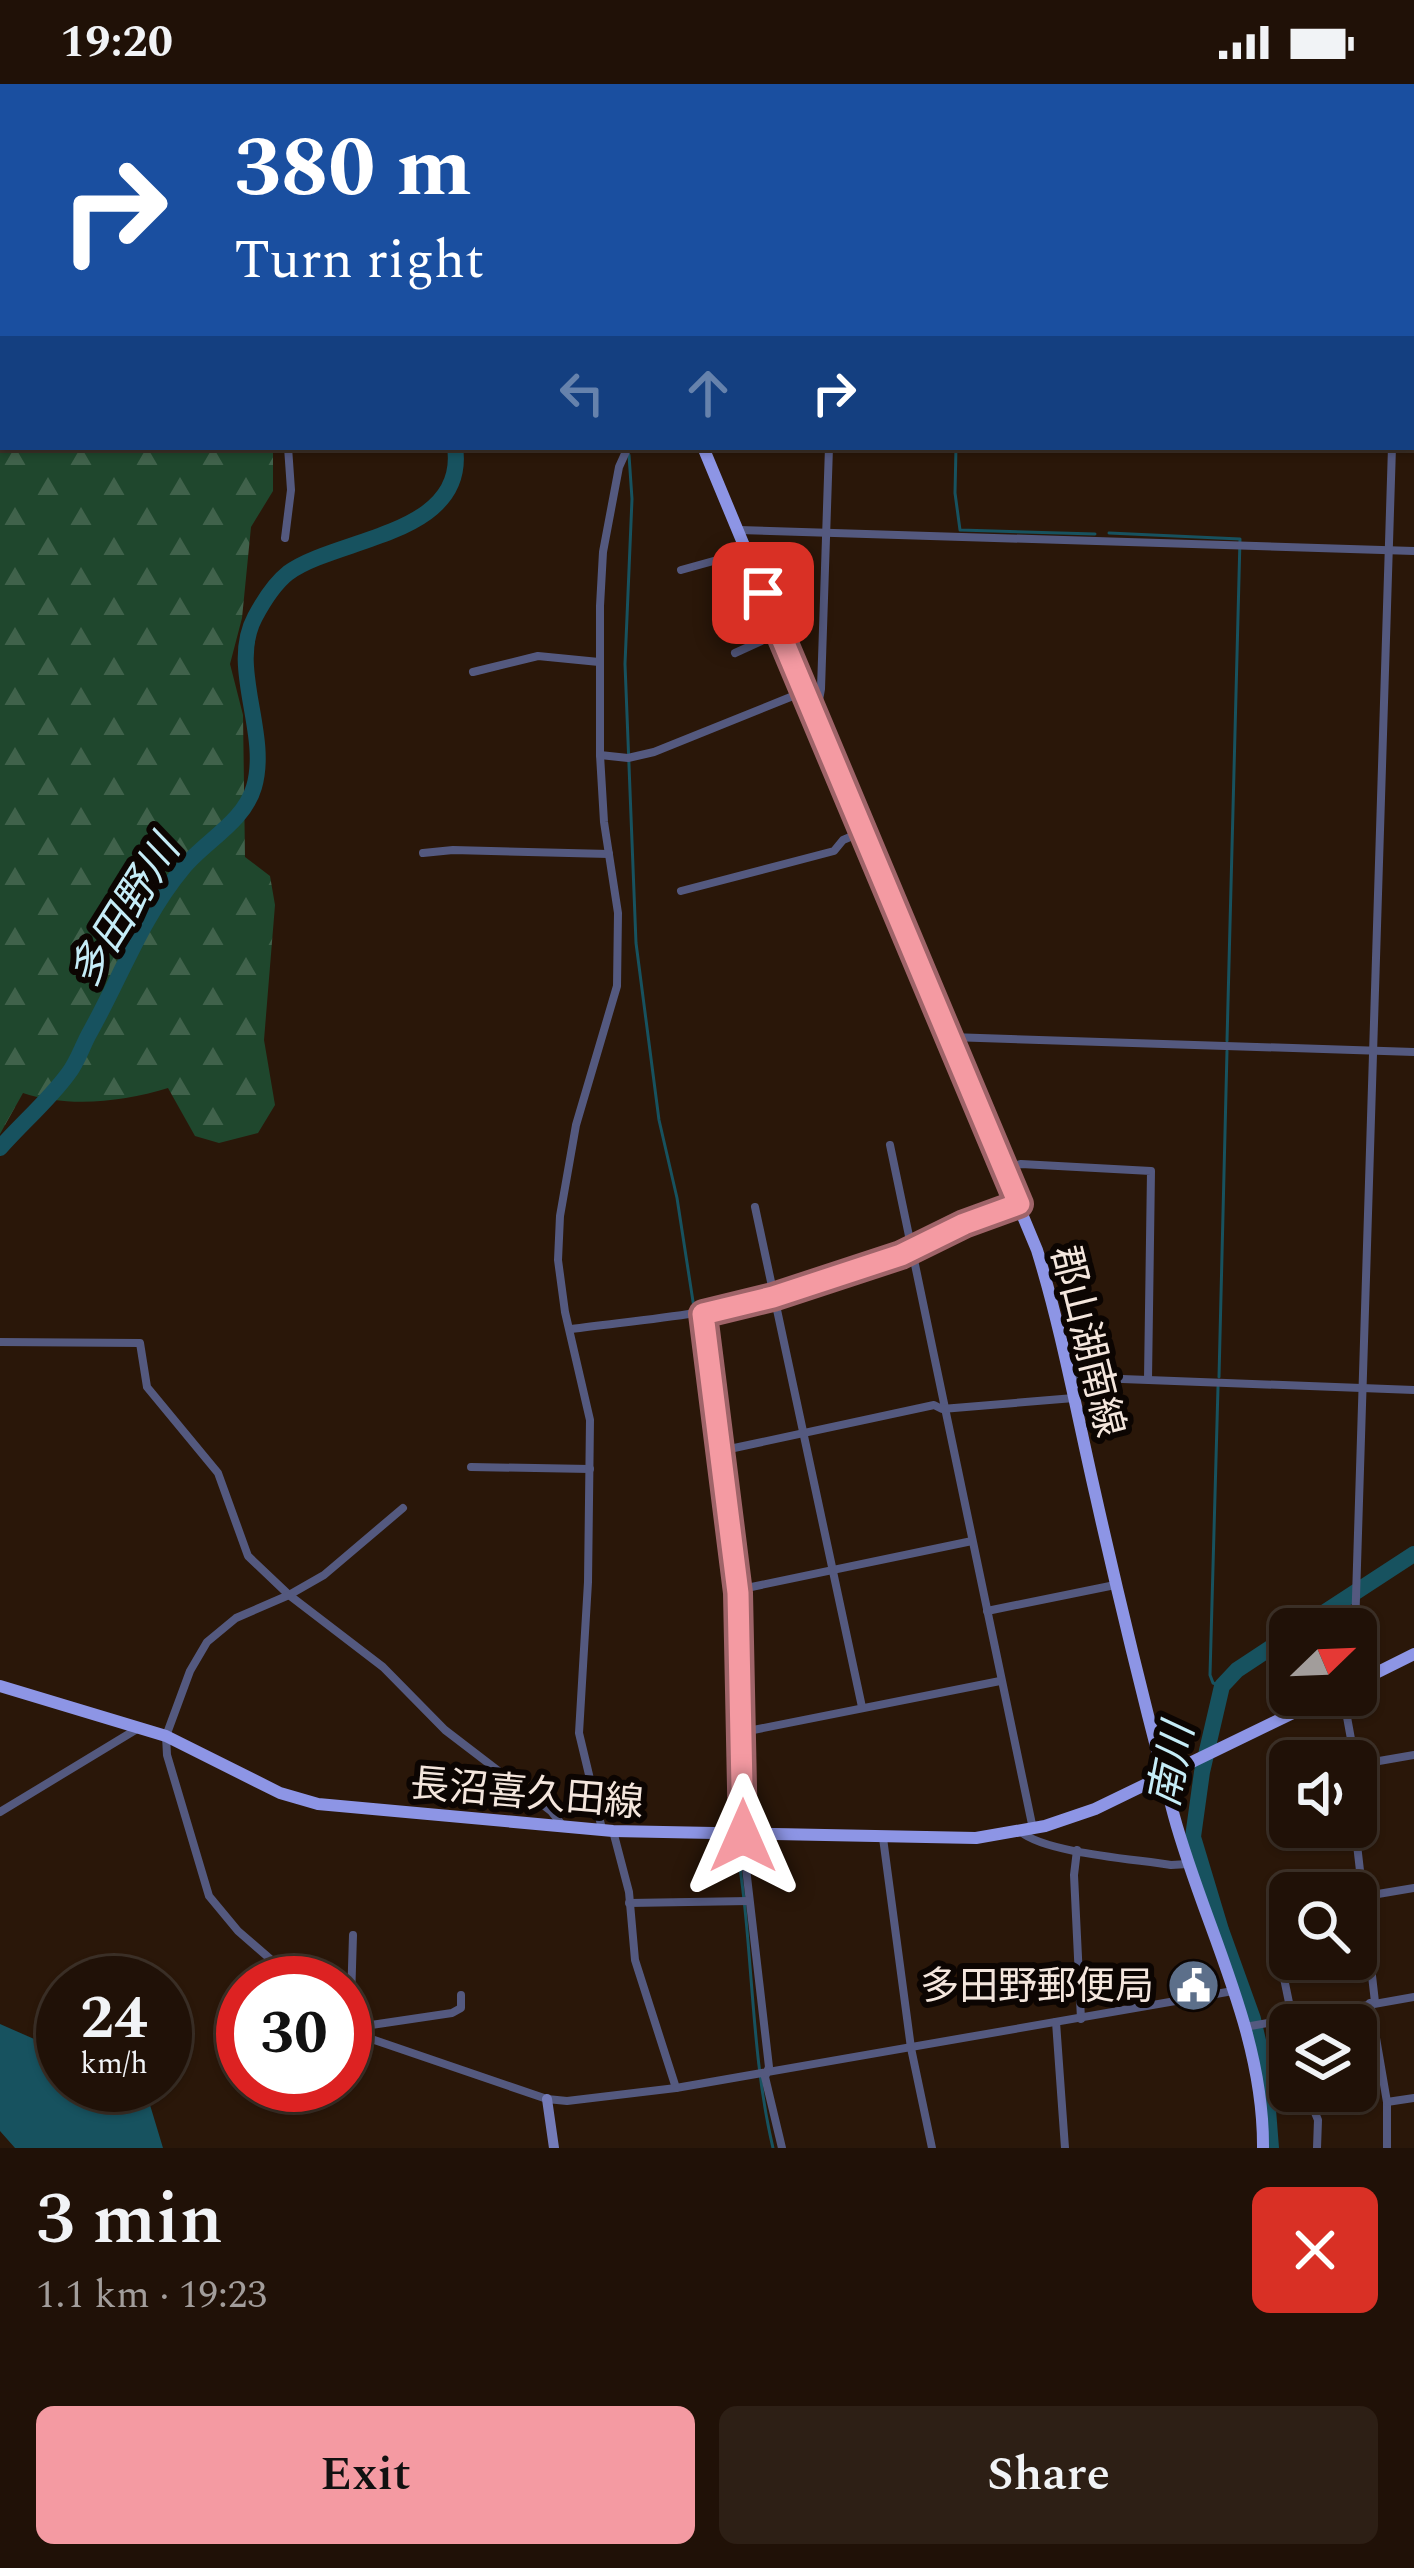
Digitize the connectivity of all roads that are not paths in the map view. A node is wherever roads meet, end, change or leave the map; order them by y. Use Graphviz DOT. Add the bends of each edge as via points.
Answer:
graph roads {
  1 [pos="288,450"];
  2 [pos="627,450"];
  3 [pos="829,450"];
  4 [pos="1392,450"];
  5 [pos="705,451"];
  6 [pos="737,530"];
  7 [pos="826,532"];
  8 [pos="285,538"];
  9 [pos="1388,551"];
  10 [pos="1414,551"];
  11 [pos="746,552"];
  12 [pos="681,570"];
  13 [pos="779,634"];
  14 [pos="735,653"];
  15 [pos="599,662"];
  16 [pos="473,672"];
  17 [pos="803,692"];
  18 [pos="811,710"];
  19 [pos="600,755"];
  20 [pos="862,832"];
  21 [pos="424,854"];
  22 [pos="609,854"];
  23 [pos="681,891"];
  24 [pos="949,1036"];
  25 [pos="1373,1051"];
  26 [pos="1414,1052"];
  27 [pos="890,1145"];
  28 [pos="1005,1168"];
  29 [pos="1019,1204"];
  30 [pos="754,1207"];
  31 [pos="911,1250"];
  32 [pos="773,1297"];
  33 [pos="703,1314"];
  34 [pos="571,1329"];
  35 [pos="0,1342"];
  36 [pos="1069,1377"];
  37 [pos="1148,1379"];
  38 [pos="1362,1388"];
  39 [pos="1414,1390"];
  40 [pos="1074,1398"];
  41 [pos="942,1408"];
  42 [pos="802,1435"];
  43 [pos="720,1451"];
  44 [pos="471,1467"];
  45 [pos="590,1469"];
  46 [pos="403,1508"];
  47 [pos="972,1541"];
  48 [pos="832,1568"];
  49 [pos="1116,1585"];
  50 [pos="737,1589"];
  51 [pos="289,1595"];
  52 [pos="1355,1608"];
  53 [pos="987,1611"];
  54 [pos="1414,1654"];
  55 [pos="1377,1672"];
  56 [pos="1000,1681"];
  57 [pos="0,1686"];
  58 [pos="862,1707"];
  59 [pos="1287,1716"];
  60 [pos="140,1727"];
  61 [pos="742,1732"];
  62 [pos="166,1736"];
  63 [pos="1414,1755"];
  64 [pos="1377,1762"];
  65 [pos="1169,1773"];
  66 [pos="0,1812"];
  67 [pos="562,1826"];
  68 [pos="1026,1830"];
  69 [pos="608,1831"];
  70 [pos="743,1836"];
  71 [pos="883,1838"];
  72 [pos="1077,1850"];
  73 [pos="1188,1864"];
  74 [pos="1414,1888"];
  75 [pos="1377,1895"];
  76 [pos="749,1901"];
  77 [pos="629,1904"];
  78 [pos="353,1935"];
  79 [pos="267,1956"];
  80 [pos="352,1956"];
  81 [pos="1370,1980"];
  82 [pos="1234,1990"];
  83 [pos="461,1995"];
  84 [pos="1414,1997"];
  85 [pos="1372,2003"];
  86 [pos="1367,2004"];
  87 [pos="1081,2019"];
  88 [pos="1056,2022"];
  89 [pos="1269,2023"];
  90 [pos="372,2026"];
  91 [pos="1245,2027"];
  92 [pos="372,2038"];
  93 [pos="911,2048"];
  94 [pos="767,2071"];
  95 [pos="676,2088"];
  96 [pos="1414,2098"];
  97 [pos="547,2099"];
  98 [pos="1387,2102"];
  99 [pos="1316,2112"];
  100 [pos="554,2148"];
  101 [pos="782,2148"];
  102 [pos="932,2148"];
  103 [pos="1065,2148"];
  104 [pos="1263,2148"];
  105 [pos="1317,2148"];
  106 [pos="1387,2148"];
  1 -- 8 [label="street"];
  2 -- 15 [label="street" via="603,552"];
  3 -- 7 [label="street"];
  4 -- 9 [label="street"];
  5 -- 6 [label="main road, 郡山湖南線"];
  6 -- 7 [label="street"];
  6 -- 11 [label="main road, 郡山湖南線"];
  7 -- 9 [label="street"];
  7 -- 18 [label="street" via="821,689"];
  9 -- 10 [label="street"];
  9 -- 25 [label="street"];
  11 -- 12 [label="street"];
  11 -- 13 [label="main road, 郡山湖南線"];
  13 -- 14 [label="street"];
  13 -- 17 [label="main road, 郡山湖南線"];
  15 -- 16 [label="street" via="538,656"];
  15 -- 19 [label="street"];
  17 -- 18 [label="main road, 郡山湖南線"];
  17 -- 19 [label="street" via="654,752"];
  18 -- 20 [label="main road, 郡山湖南線"];
  19 -- 22 [label="street"];
  20 -- 23 [label="street" via="834,850"];
  20 -- 24 [label="main road, 郡山湖南線"];
  21 -- 22 [label="street"];
  22 -- 34 [label="street" via="617,986 581,1101 559,1237"];
  24 -- 25 [label="street"];
  24 -- 28 [label="main road, 郡山湖南線"];
  25 -- 26 [label="street"];
  25 -- 38 [label="street"];
  27 -- 31 [label="street"];
  28 -- 29 [label="main road, 郡山湖南線"];
  28 -- 37 [label="street" via="1151,1171"];
  29 -- 31 [label="street"];
  29 -- 36 [label="main road, 郡山湖南線"];
  30 -- 32 [label="street"];
  31 -- 32 [label="street"];
  31 -- 41 [label="street"];
  32 -- 33 [label="street"];
  32 -- 42 [label="street"];
  33 -- 34 [label="street"];
  33 -- 43 [label="street"];
  34 -- 45 [label="street" via="588,1406"];
  35 -- 51 [label="street" via="140,1343 147,1388 218,1473 248,1556"];
  36 -- 37 [label="street"];
  36 -- 40 [label="main road, 郡山湖南線"];
  37 -- 38 [label="street"];
  38 -- 39 [label="street"];
  38 -- 52 [label="street"];
  40 -- 41 [label="street"];
  40 -- 49 [label="main road, 郡山湖南線"];
  41 -- 42 [label="street"];
  41 -- 47 [label="street"];
  42 -- 43 [label="street"];
  42 -- 48 [label="street"];
  43 -- 50 [label="street"];
  44 -- 45 [label="street"];
  45 -- 69 [label="street" via="579,1733"];
  46 -- 51 [label="street"];
  47 -- 48 [label="street"];
  47 -- 53 [label="street"];
  48 -- 50 [label="street"];
  48 -- 58 [label="street"];
  49 -- 53 [label="street"];
  49 -- 65 [label="main road, 郡山湖南線"];
  50 -- 61 [label="street"];
  51 -- 62 [label="street" via="236,1618 207,1642"];
  51 -- 67 [label="street"];
  53 -- 56 [label="street"];
  54 -- 55 [label="main road"];
  56 -- 58 [label="street"];
  56 -- 68 [label="street"];
  57 -- 60 [label="main road, 長沼喜久田線"];
  58 -- 61 [label="street"];
  59 -- 65 [label="main road, 長沼喜久田線"];
  60 -- 62 [label="main road, 長沼喜久田線"];
  60 -- 66 [label="street"];
  61 -- 70 [label="street"];
  62 -- 67 [label="main road, 長沼喜久田線" via="318,1804"];
  62 -- 79 [label="street" via="208,1896"];
  63 -- 64 [label="street"];
  65 -- 68 [label="main road, 長沼喜久田線"];
  65 -- 73 [label="main road, 郡山湖南線"];
  67 -- 69 [label="main road, 長沼喜久田線"];
  68 -- 71 [label="main road, 長沼喜久田線"];
  68 -- 72 [label="street" via="1034,1841"];
  69 -- 70 [label="main road, 長沼喜久田線"];
  69 -- 77 [label="street"];
  70 -- 71 [label="main road, 長沼喜久田線"];
  70 -- 76 [label="street"];
  71 -- 93 [label="street"];
  72 -- 73 [label="street"];
  72 -- 87 [label="street"];
  73 -- 82 [label="main road, 郡山湖南線"];
  74 -- 75 [label="street"];
  76 -- 77 [label="street"];
  76 -- 94 [label="street"];
  77 -- 95 [label="street" via="635,1960"];
  78 -- 80 [label="street"];
  81 -- 85 [label="street"];
  82 -- 87 [label="street"];
  82 -- 91 [label="main road, 郡山湖南線"];
  83 -- 90 [label="street" via="454,2013"];
  84 -- 85 [label="street"];
  85 -- 86 [label="street"];
  85 -- 98 [label="street"];
  87 -- 88 [label="street"];
  88 -- 93 [label="street"];
  88 -- 103 [label="street"];
  89 -- 91 [label="street"];
  91 -- 104 [label="main road, 郡山湖南線"];
  92 -- 97 [label="street"];
  93 -- 94 [label="street"];
  93 -- 102 [label="street"];
  94 -- 95 [label="street"];
  94 -- 101 [label="street"];
  95 -- 97 [label="street"];
  96 -- 98 [label="street"];
  97 -- 100 [label="street"];
  98 -- 106 [label="street"];
  99 -- 105 [label="street"];
}
